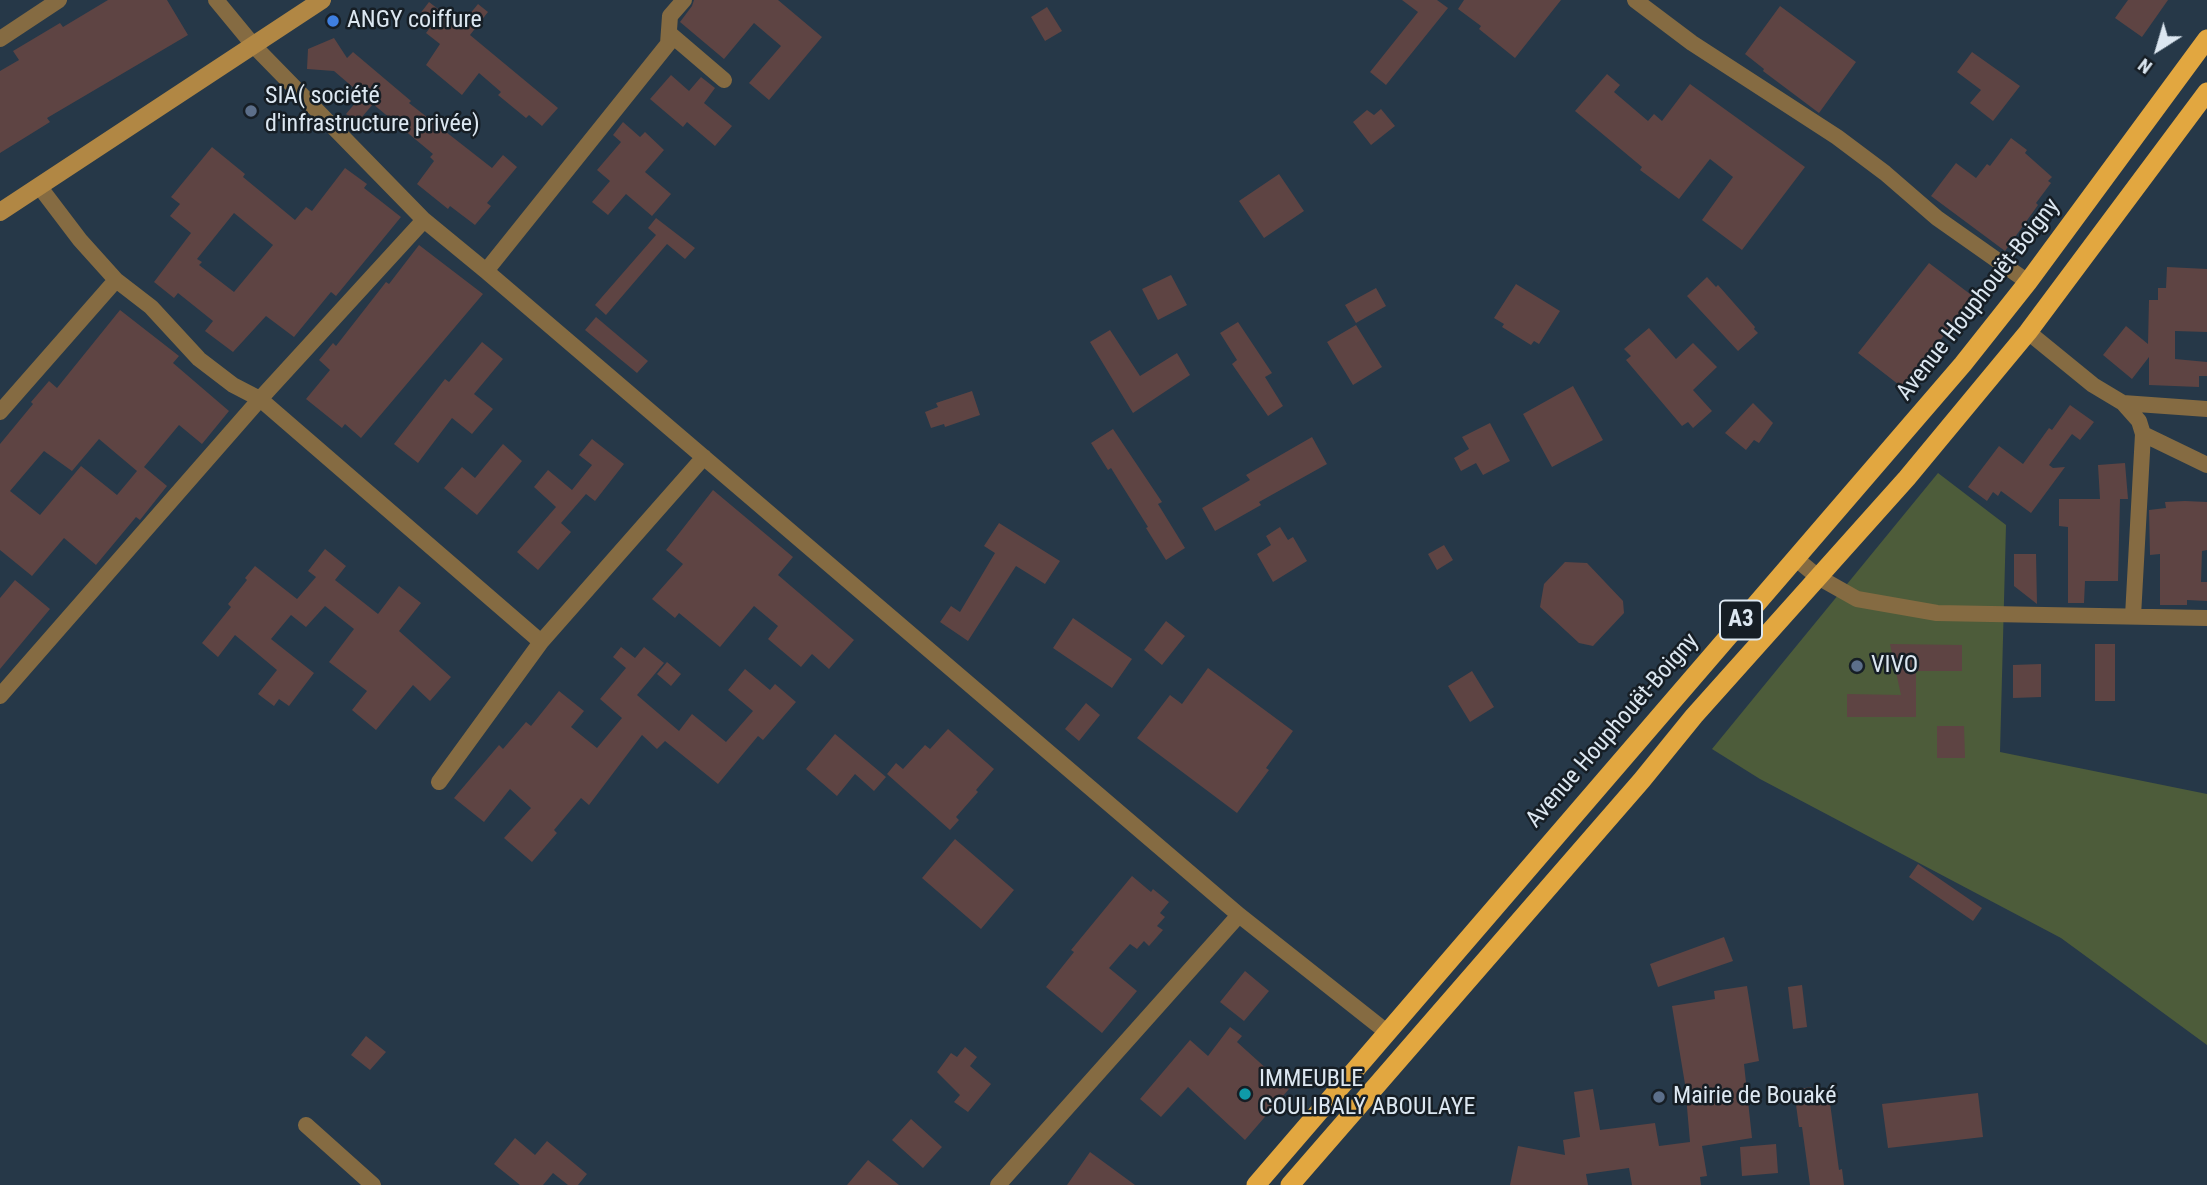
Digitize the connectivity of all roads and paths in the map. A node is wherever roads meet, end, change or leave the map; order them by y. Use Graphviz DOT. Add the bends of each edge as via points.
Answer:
graph roads {
  1 [pos="59,0"];
  2 [pos="216,0"];
  3 [pos="322,0"];
  4 [pos="684,0"];
  5 [pos="1635,0"];
  6 [pos="669,33"];
  7 [pos="0,39"];
  8 [pos="2207,39"];
  9 [pos="254,46"];
  10 [pos="724,80"];
  11 [pos="2207,92"];
  12 [pos="39,186"];
  13 [pos="0,212"];
  14 [pos="424,220"];
  15 [pos="486,271"];
  16 [pos="116,280"];
  17 [pos="2028,282"];
  18 [pos="2028,332"];
  19 [pos="260,399"];
  20 [pos="2123,403"];
  21 [pos="2207,410"];
  22 [pos="0,412"];
  23 [pos="2143,434"];
  24 [pos="704,457"];
  25 [pos="2207,465"];
  26 [pos="1795,558"];
  27 [pos="1818,577"];
  28 [pos="2133,616"];
  29 [pos="2207,618"];
  30 [pos="541,642"];
  31 [pos="0,695"];
  32 [pos="439,782"];
  33 [pos="1239,915"];
  34 [pos="1388,1033"];
  35 [pos="306,1125"];
  36 [pos="373,1185"];
  37 [pos="998,1185"];
  38 [pos="1256,1185"];
  39 [pos="1290,1185"];
  1 -- 7 [label="street"];
  2 -- 9 [label="street"];
  3 -- 9 [label="main road"];
  4 -- 6 [label="street" via="670,16"];
  5 -- 17 [label="street" via="1692,43 1837,137 1937,218"];
  6 -- 10 [label="street"];
  6 -- 15 [label="street" via="668,44"];
  8 -- 17 [label="highway, Avenue Houphouët-Boigny / A3"];
  9 -- 12 [label="main road"];
  9 -- 14 [label="street"];
  11 -- 18 [label="highway, A3"];
  12 -- 13 [label="main road"];
  12 -- 16 [label="street"];
  14 -- 15 [label="street"];
  14 -- 19 [label="street"];
  15 -- 24 [label="street"];
  16 -- 19 [label="street" via="151,307 199,359"];
  16 -- 22 [label="street"];
  17 -- 26 [label="highway, Avenue Houphouët-Boigny / A3"];
  18 -- 20 [label="street" via="2093,385"];
  18 -- 27 [label="highway, A3"];
  19 -- 30 [label="street"];
  19 -- 31 [label="street"];
  20 -- 21 [label="street"];
  20 -- 23 [label="street" via="2139,421"];
  23 -- 25 [label="street"];
  23 -- 28 [label="street"];
  24 -- 30 [label="street"];
  24 -- 33 [label="street"];
  26 -- 27 [label="street"];
  26 -- 34 [label="highway, Avenue Houphouët-Boigny / A3"];
  27 -- 28 [label="street" via="1857,599 1937,613"];
  27 -- 39 [label="highway, A3"];
  28 -- 29 [label="street"];
  30 -- 32 [label="street"];
  33 -- 34 [label="street"];
  33 -- 37 [label="street"];
  34 -- 38 [label="highway, Avenue Houphouët-Boigny / A3"];
  35 -- 36 [label="street"];
}
